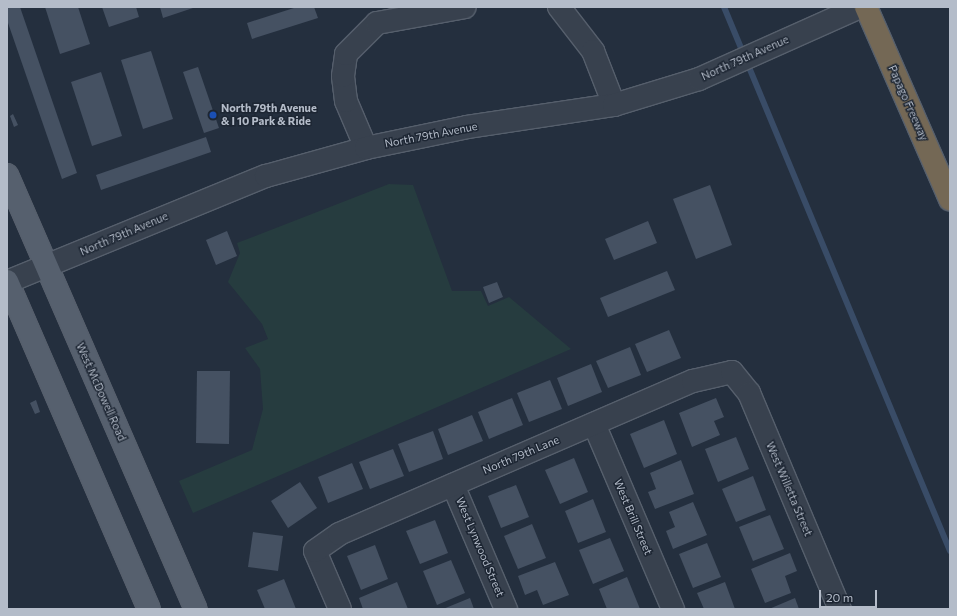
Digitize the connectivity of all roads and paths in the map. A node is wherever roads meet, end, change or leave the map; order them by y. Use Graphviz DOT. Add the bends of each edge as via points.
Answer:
graph roads {
  1 [pos="465,7"];
  2 [pos="559,7"];
  3 [pos="860,7"];
  4 [pos="866,7"];
  5 [pos="614,105"];
  6 [pos="366,148"];
  7 [pos="7,175"];
  8 [pos="950,199"];
  9 [pos="47,267"];
  10 [pos="7,282"];
  11 [pos="732,372"];
  12 [pos="594,424"];
  13 [pos="453,485"];
  14 [pos="149,609"];
  15 [pos="196,609"];
  16 [pos="340,609"];
  17 [pos="506,609"];
  18 [pos="673,609"];
  19 [pos="840,609"];
  1 -- 6 [label="street" via="377,24 346,54 343,76 346,101"];
  2 -- 5 [label="street" via="593,51"];
  3 -- 5 [label="street, North 79th Avenue" via="700,79"];
  4 -- 8 [label="highway, Papago Freeway"];
  5 -- 6 [label="street, North 79th Avenue" via="467,127"];
  6 -- 9 [label="street, North 79th Avenue" via="266,176"];
  7 -- 9 [label="main road, West McDowell Road"];
  9 -- 10 [label="street, North 79th Avenue"];
  9 -- 15 [label="main road, West McDowell Road"];
  10 -- 14 [label="main road"];
  11 -- 12 [label="street, North 79th Lane" via="693,382"];
  11 -- 19 [label="street, West Willetta Street" via="749,393"];
  12 -- 13 [label="street, North 79th Lane"];
  12 -- 18 [label="street, West Brill Street"];
  13 -- 16 [label="street, North 79th Lane" via="339,534 315,551"];
  13 -- 17 [label="street, West Lynwood Street"];
}
